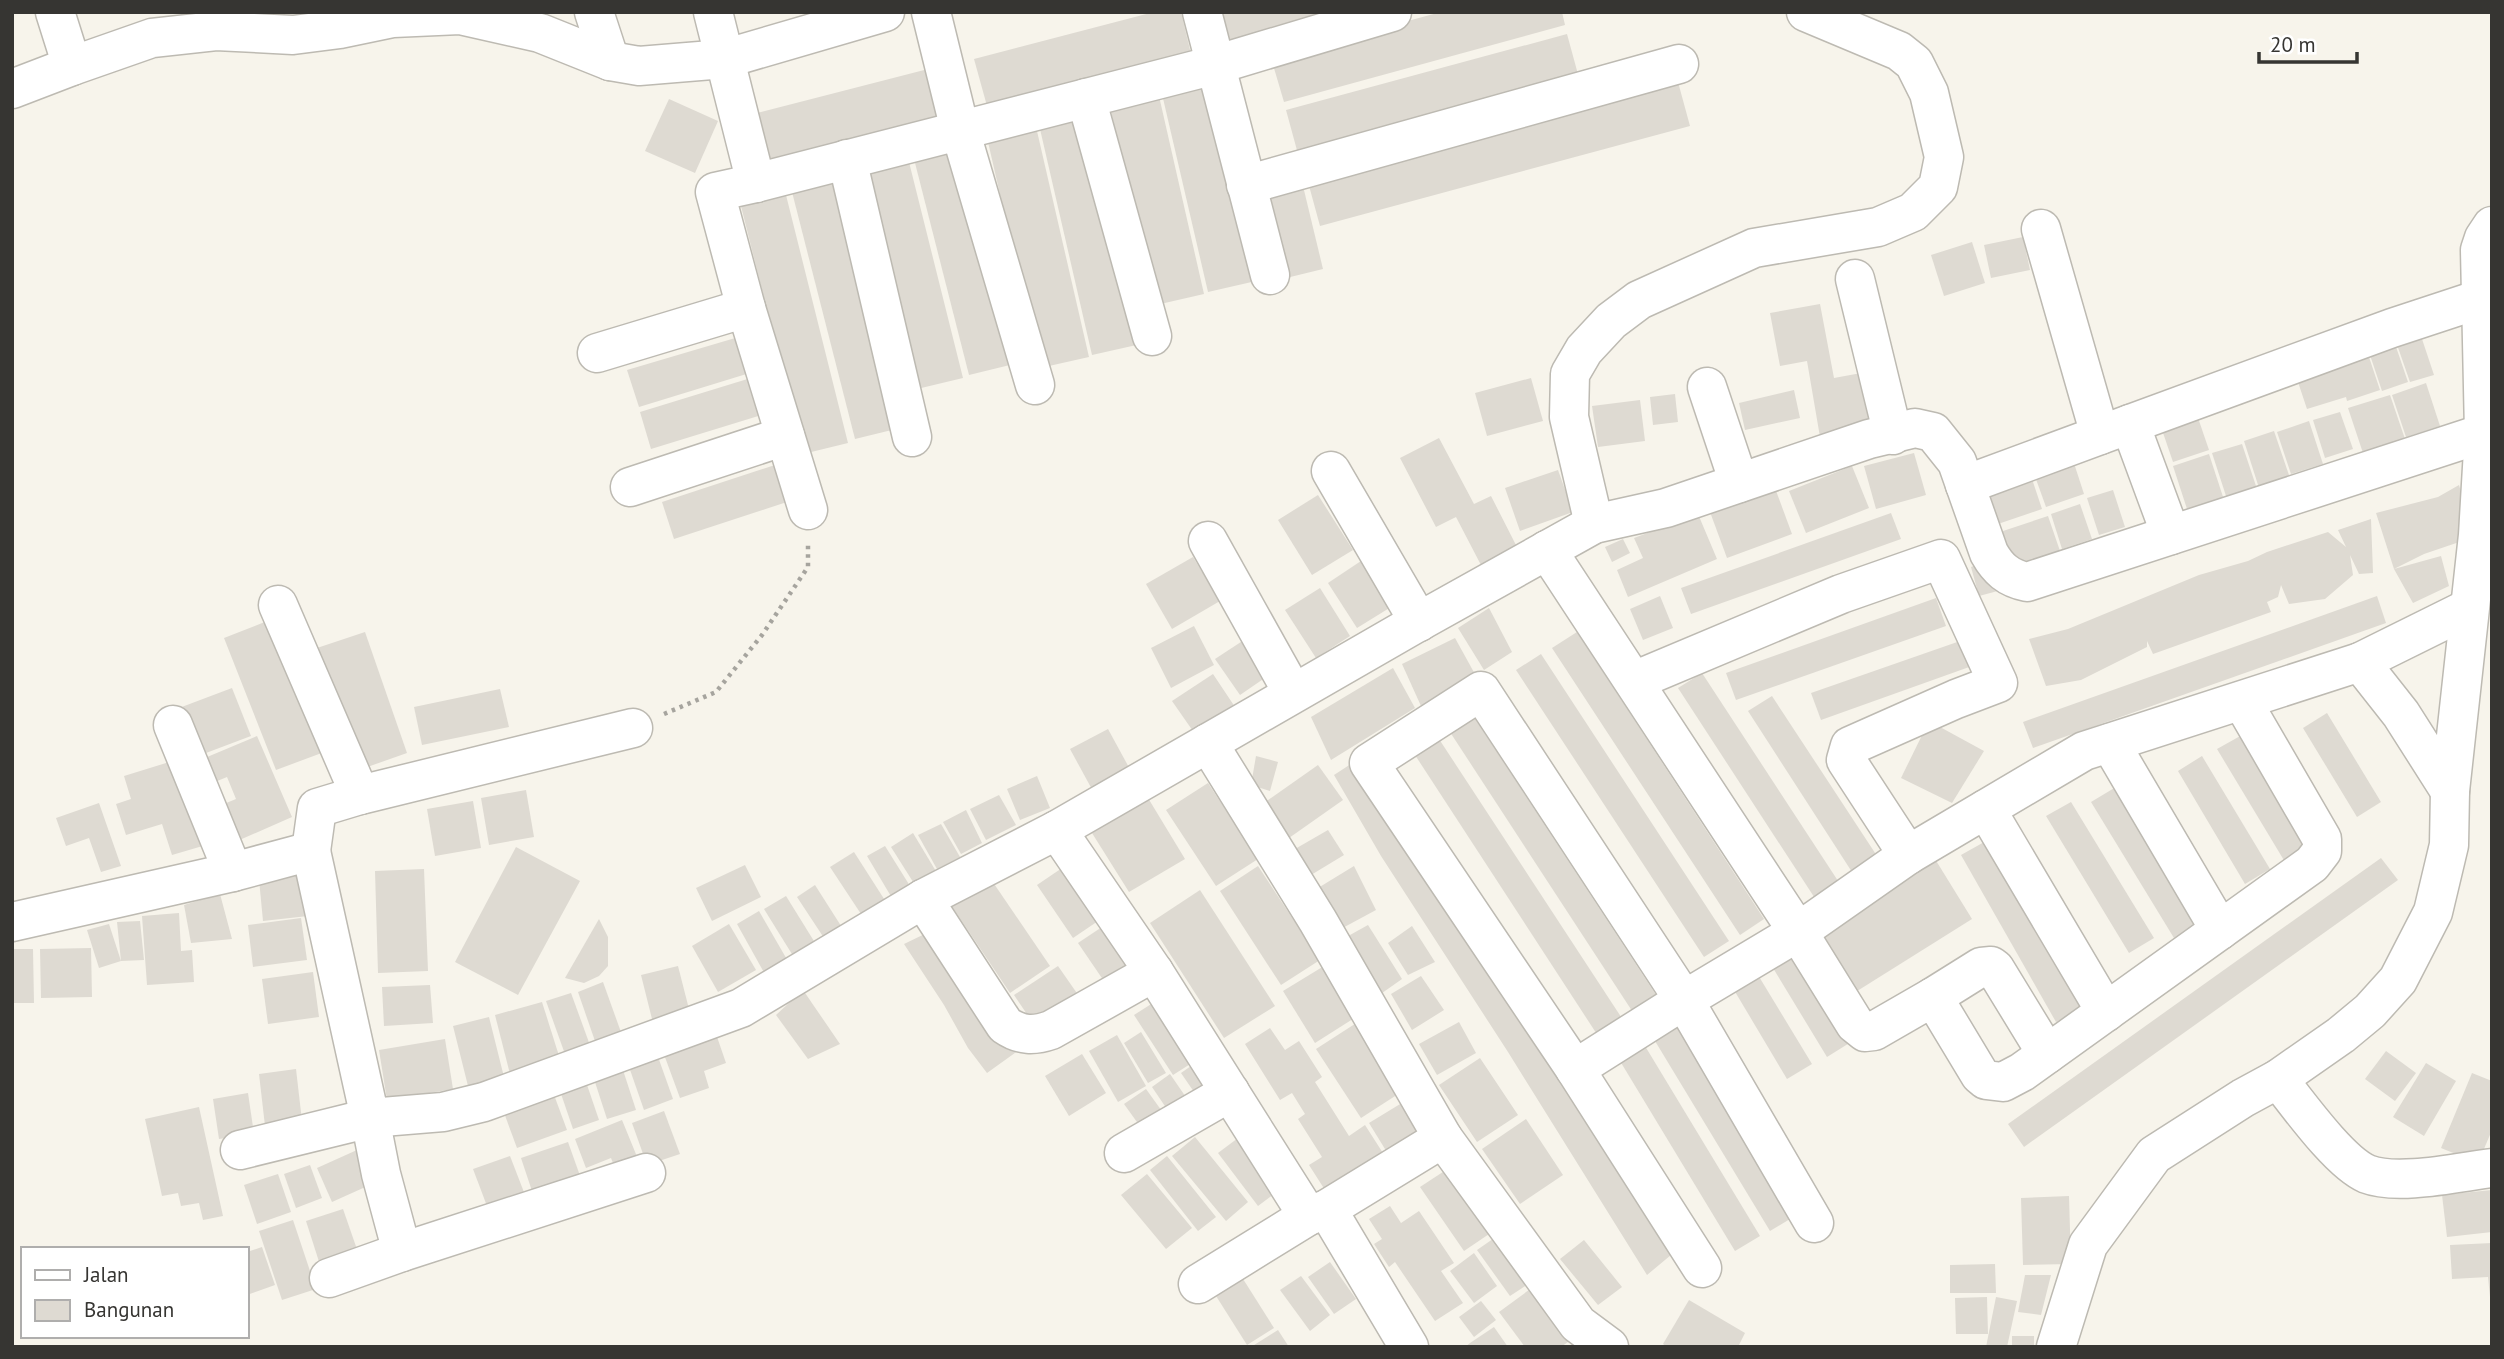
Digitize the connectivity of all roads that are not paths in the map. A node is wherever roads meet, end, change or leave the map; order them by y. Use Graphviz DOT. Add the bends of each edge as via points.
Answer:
graph roads {
  1 [pos="55,12"];
  2 [pos="594,12"];
  3 [pos="713,12"];
  4 [pos="885,12"];
  5 [pos="931,12"];
  6 [pos="1202,12"];
  7 [pos="1392,12"];
  8 [pos="1806,12"];
  9 [pos="460,13"];
  10 [pos="324,22"];
  11 [pos="191,23"];
  12 [pos="723,59"];
  13 [pos="610,61"];
  14 [pos="1679,64"];
  15 [pos="1215,65"];
  16 [pos="72,66"];
  17 [pos="12,89"];
  18 [pos="1086,98"];
  19 [pos="960,130"];
  20 [pos="847,159"];
  21 [pos="755,183"];
  22 [pos="1246,185"];
  23 [pos="2492,226"];
  24 [pos="2041,229"];
  25 [pos="1270,275"];
  26 [pos="1855,279"];
  27 [pos="2480,299"];
  28 [pos="746,308"];
  29 [pos="1152,336"];
  30 [pos="597,354"];
  31 [pos="1035,385"];
  32 [pos="1707,387"];
  33 [pos="2115,430"];
  34 [pos="2484,433"];
  35 [pos="1893,435"];
  36 [pos="785,436"];
  37 [pos="912,437"];
  38 [pos="1331,471"];
  39 [pos="1739,483"];
  40 [pos="1965,485"];
  41 [pos="630,486"];
  42 [pos="808,510"];
  43 [pos="1594,524"];
  44 [pos="2171,536"];
  45 [pos="1208,541"];
  46 [pos="1547,550"];
  47 [pos="278,606"];
  48 [pos="2469,608"];
  49 [pos="1419,622"];
  50 [pos="2360,662"];
  51 [pos="1634,681"];
  52 [pos="1293,694"];
  53 [pos="2242,701"];
  54 [pos="173,725"];
  55 [pos="633,728"];
  56 [pos="1208,743"];
  57 [pos="2110,743"];
  58 [pos="2451,791"];
  59 [pos="360,795"];
  60 [pos="1986,809"];
  61 [pos="1057,830"];
  62 [pos="311,851"];
  63 [pos="1908,855"];
  64 [pos="233,872"];
  65 [pos="923,899"];
  66 [pos="12,922"];
  67 [pos="2220,930"];
  68 [pos="1798,932"];
  69 [pos="1154,972"];
  70 [pos="1933,997"];
  71 [pos="1684,1000"];
  72 [pos="2106,1012"];
  73 [pos="2047,1054"];
  74 [pos="1574,1069"];
  75 [pos="2278,1079"];
  76 [pos="1230,1092"];
  77 [pos="370,1118"];
  78 [pos="1443,1138"];
  79 [pos="240,1150"];
  80 [pos="1124,1153"];
  81 [pos="2492,1168"];
  82 [pos="646,1173"];
  83 [pos="1318,1212"];
  84 [pos="1814,1223"];
  85 [pos="402,1252"];
  86 [pos="1702,1268"];
  87 [pos="329,1278"];
  88 [pos="1198,1284"];
  89 [pos="1399,1344"];
  90 [pos="1609,1347"];
  91 [pos="2056,1347"];
  1 -- 16 [label="street"];
  2 -- 13 [label="street"];
  3 -- 12 [label="street"];
  4 -- 12 [label="street"];
  5 -- 19 [label="street"];
  6 -- 15 [label="street"];
  7 -- 15 [label="street"];
  8 -- 43 [label="street" via="1899,51 1914,63 1929,93 1944,157 1938,187 1913,212 1878,227 1754,248 1639,300 1611,321 1584,350 1570,374 1569,417"];
  9 -- 10 [label="street"];
  9 -- 13 [label="street" via="540,33"];
  10 -- 11 [label="street" via="293,35 216,31"];
  11 -- 16 [label="street"];
  12 -- 13 [label="street" via="639,66"];
  12 -- 21 [label="street"];
  14 -- 22 [label="street"];
  15 -- 18 [label="street"];
  15 -- 22 [label="street"];
  16 -- 17 [label="street"];
  18 -- 19 [label="street"];
  18 -- 29 [label="street"];
  19 -- 20 [label="street"];
  19 -- 31 [label="street"];
  20 -- 21 [label="street"];
  20 -- 37 [label="street"];
  21 -- 28 [label="street" via="715,192"];
  22 -- 25 [label="street"];
  23 -- 27 [label="street" via="2480,250"];
  24 -- 33 [label="street"];
  26 -- 35 [label="street"];
  27 -- 33 [label="street"];
  27 -- 34 [label="street"];
  28 -- 30 [label="street"];
  28 -- 36 [label="street"];
  32 -- 39 [label="street"];
  33 -- 40 [label="street"];
  33 -- 44 [label="street"];
  34 -- 44 [label="street"];
  34 -- 48 [label="street"];
  35 -- 39 [label="street"];
  35 -- 40 [label="street" via="1915,428 1933,432 1957,462"];
  36 -- 41 [label="street"];
  36 -- 42 [label="street"];
  38 -- 49 [label="street"];
  39 -- 43 [label="street" via="1666,508"];
  40 -- 44 [label="street" via="1989,553 2002,571 2027,582"];
  43 -- 46 [label="street"];
  45 -- 52 [label="street"];
  46 -- 49 [label="street"];
  46 -- 51 [label="street"];
  47 -- 59 [label="street"];
  48 -- 50 [label="street"];
  48 -- 58 [label="street"];
  49 -- 52 [label="street"];
  50 -- 53 [label="street"];
  50 -- 58 [label="street" via="2401,714"];
  51 -- 63 [label="street" via="1818,603 1941,559 1998,683 1850,746 1846,760"];
  51 -- 68 [label="street"];
  52 -- 56 [label="street"];
  53 -- 57 [label="street"];
  53 -- 67 [label="street" via="2322,839 2322,851 2312,864"];
  54 -- 64 [label="street"];
  55 -- 59 [label="street"];
  56 -- 61 [label="street"];
  56 -- 78 [label="street" via="1318,920"];
  57 -- 60 [label="street" via="2084,751"];
  57 -- 67 [label="street"];
  58 -- 75 [label="street" via="2449,845 2433,912 2398,980 2341,1035"];
  59 -- 62 [label="street" via="317,808"];
  60 -- 63 [label="street"];
  60 -- 72 [label="street"];
  61 -- 65 [label="street"];
  61 -- 69 [label="street"];
  62 -- 64 [label="street"];
  62 -- 77 [label="street"];
  63 -- 68 [label="street"];
  64 -- 66 [label="street"];
  65 -- 69 [label="street" via="1005,1025 1019,1033 1037,1035 1051,1030"];
  65 -- 77 [label="street" via="741,1008 484,1102 443,1112"];
  67 -- 72 [label="street"];
  68 -- 70 [label="street" via="1855,1024 1865,1032 1881,1028"];
  68 -- 71 [label="street"];
  69 -- 76 [label="street"];
  70 -- 73 [label="street" via="1986,1080 2003,1082"];
  70 -- 73 [label="street" via="1981,967 1991,966"];
  71 -- 74 [label="street"];
  71 -- 74 [label="street" via="1481,691 1426,724 1369,763"];
  71 -- 84 [label="street"];
  72 -- 73 [label="street"];
  74 -- 86 [label="street"];
  75 -- 81 [label="street" via="2330,1142 2366,1174 2433,1177"];
  75 -- 91 [label="street" via="2154,1155 2088,1245"];
  76 -- 80 [label="street"];
  76 -- 83 [label="street" via="1279,1174"];
  77 -- 79 [label="street"];
  77 -- 85 [label="street"];
  78 -- 83 [label="street"];
  78 -- 90 [label="street" via="1578,1324"];
  82 -- 85 [label="street"];
  83 -- 88 [label="street"];
  83 -- 89 [label="street"];
  85 -- 87 [label="street"];
}
